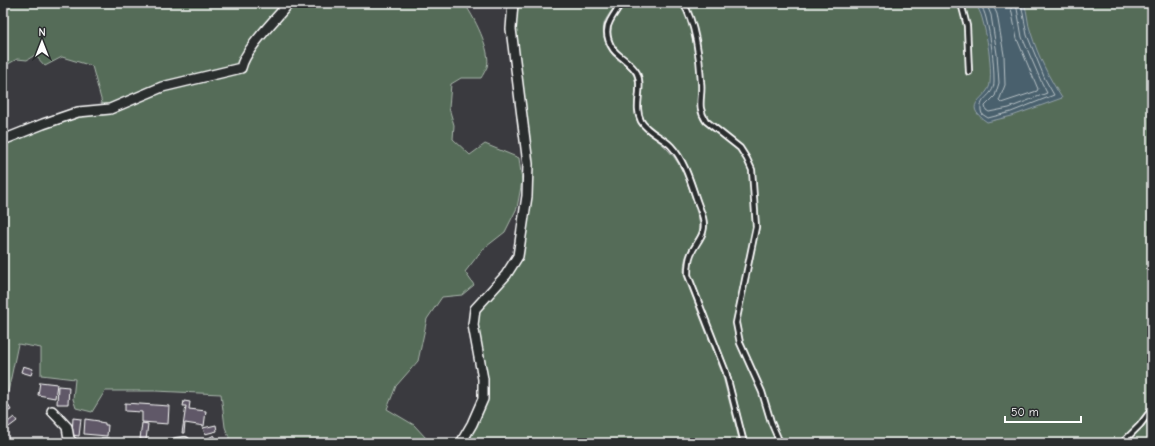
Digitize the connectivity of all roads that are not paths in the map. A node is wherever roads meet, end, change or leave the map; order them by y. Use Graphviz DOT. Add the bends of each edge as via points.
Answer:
graph roads {
  1 [pos="289,3"];
  2 [pos="513,3"];
  3 [pos="621,3"];
  4 [pos="683,3"];
  5 [pos="961,3"];
  6 [pos="969,72"];
  7 [pos="3,140"];
  8 [pos="1152,409"];
  9 [pos="52,411"];
  10 [pos="73,443"];
  11 [pos="462,443"];
  12 [pos="744,443"];
  13 [pos="780,443"];
  14 [pos="1122,443"];
  1 -- 7 [label="street" via="254,44 241,68 162,87 110,109 78,112"];
  2 -- 11 [label="street" via="511,29 528,164 527,196 518,256 506,275 475,309 473,325 483,379 483,399"];
  3 -- 12 [label="lane" via="609,22 608,39 615,52 632,66 638,76 640,87 637,109 640,120 677,153 687,171 701,212 704,224 702,237 688,260 688,275 726,372"];
  4 -- 13 [label="lane" via="691,20 698,52 702,83 702,116 740,148 752,170 756,228 736,323 740,343 762,392"];
  5 -- 6 [label="lane" via="967,26"];
  8 -- 14 [label="lane"];
  9 -- 10 [label="street" via="67,427 69,439"];
}
